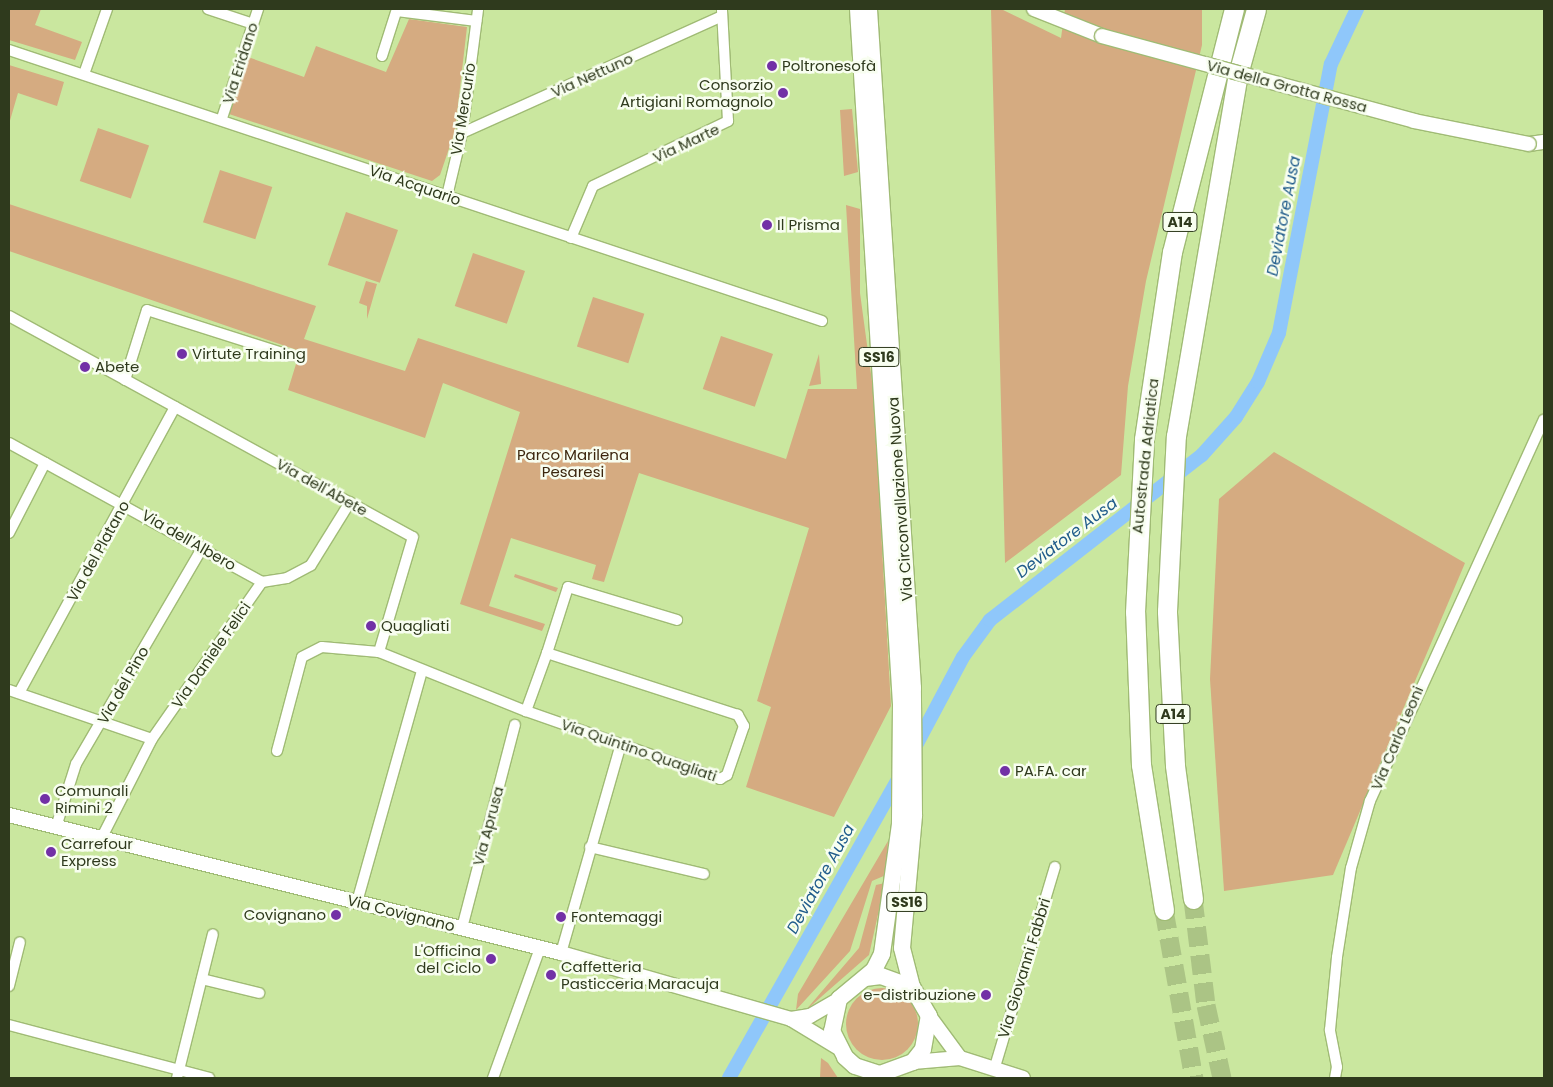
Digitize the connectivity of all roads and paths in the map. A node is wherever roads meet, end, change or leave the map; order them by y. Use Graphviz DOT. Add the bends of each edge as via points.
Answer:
graph roads {
  1 [pos="107,9"];
  2 [pos="208,9"];
  3 [pos="258,9"];
  4 [pos="478,9"];
  5 [pos="1034,9"];
  6 [pos="1234,9"];
  7 [pos="1256,9"];
  8 [pos="397,10"];
  9 [pos="867,10"];
  10 [pos="722,13"];
  11 [pos="476,21"];
  12 [pos="253,24"];
  13 [pos="9,50"];
  14 [pos="382,56"];
  15 [pos="84,74"];
  16 [pos="222,118"];
  17 [pos="462,133"];
  18 [pos="1544,142"];
  19 [pos="446,196"];
  20 [pos="571,238"];
  21 [pos="9,316"];
  22 [pos="822,321"];
  23 [pos="292,356"];
  24 [pos="125,380"];
  25 [pos="175,407"];
  26 [pos="1544,420"];
  27 [pos="9,442"];
  28 [pos="45,463"];
  29 [pos="350,502"];
  30 [pos="125,504"];
  31 [pos="9,533"];
  32 [pos="202,548"];
  33 [pos="262,582"];
  34 [pos="677,620"];
  35 [pos="378,652"];
  36 [pos="547,653"];
  37 [pos="422,671"];
  38 [pos="14,692"];
  39 [pos="526,711"];
  40 [pos="100,724"];
  41 [pos="514,725"];
  42 [pos="152,739"];
  43 [pos="621,744"];
  44 [pos="276,751"];
  45 [pos="9,816"];
  46 [pos="56,827"];
  47 [pos="102,839"];
  48 [pos="590,847"];
  49 [pos="1055,867"];
  50 [pos="704,874"];
  51 [pos="1193,900"];
  52 [pos="357,902"];
  53 [pos="1164,910"];
  54 [pos="462,928"];
  55 [pos="214,934"];
  56 [pos="20,942"];
  57 [pos="540,948"];
  58 [pos="561,953"];
  59 [pos="865,978"];
  60 [pos="202,979"];
  61 [pos="9,986"];
  62 [pos="912,987"];
  63 [pos="259,993"];
  64 [pos="839,999"];
  65 [pos="929,1016"];
  66 [pos="791,1019"];
  67 [pos="9,1025"];
  68 [pos="841,1052"];
  69 [pos="960,1058"];
  70 [pos="912,1062"];
  71 [pos="994,1070"];
  72 [pos="178,1074"];
  73 [pos="889,1075"];
  74 [pos="209,1078"];
  75 [pos="493,1078"];
  76 [pos="851,1078"];
  77 [pos="1021,1078"];
  78 [pos="1335,1078"];
  1 -- 15 [label="street"];
  2 -- 12 [label="street"];
  3 -- 12 [label="street, Via Eridano"];
  4 -- 11 [label="street, Via Mercurio"];
  5 -- 18 [label="street, Via della Grotta Rossa, bridge" via="1102,36 1414,121 1529,144"];
  6 -- 53 [label="highway, Autostrada Adriatica / A14" via="1172,252 1144,439 1136,551 1141,765"];
  7 -- 51 [label="highway, Autostrada Adriatica / A14" via="1238,74 1176,436 1167,611 1175,765"];
  8 -- 11 [label="street"];
  8 -- 14 [label="street"];
  9 -- 59 [label="main road, Via Circonvallazione Nuova / SS16" via="901,706 900,824 887,937 874,970"];
  9 -- 62 [label="main road, Via Circonvallazione Nuova / SS16" via="913,688 914,814 902,948"];
  10 -- 17 [label="street, Via Nettuno"];
  10 -- 20 [label="street, Via Marte" via="728,121 725,126 593,186"];
  11 -- 17 [label="street, Via Mercurio"];
  12 -- 16 [label="street, Via Eridano"];
  13 -- 15 [label="street, Via Acquario"];
  15 -- 16 [label="street, Via Acquario"];
  16 -- 19 [label="street, Via Acquario"];
  17 -- 19 [label="street, Via Mercurio"];
  19 -- 20 [label="street, Via Acquario"];
  20 -- 22 [label="street, Via Acquario"];
  21 -- 24 [label="street, Via dell'Abete"];
  23 -- 24 [label="street" via="147,310"];
  24 -- 25 [label="street, Via dell'Abete"];
  25 -- 29 [label="street, Via dell'Abete"];
  25 -- 30 [label="street, Via del Platano"];
  26 -- 78 [label="street, Via Carlo Leoni" via="1370,801 1351,868 1337,957 1330,1030 1337,1067"];
  27 -- 28 [label="street, Via dell'Albero"];
  28 -- 30 [label="street, Via dell'Albero"];
  28 -- 31 [label="street"];
  29 -- 33 [label="street" via="311,565 287,578"];
  29 -- 35 [label="street, Via dell'Abete" via="413,537"];
  30 -- 32 [label="street, Via dell'Albero"];
  30 -- 38 [label="street, Via del Platano"];
  32 -- 33 [label="street, Via dell'Albero"];
  32 -- 40 [label="street, Via del Pino"];
  33 -- 42 [label="street, Via Daniele Felici"];
  34 -- 36 [label="street" via="568,587"];
  35 -- 37 [label="street"];
  35 -- 44 [label="street" via="322,647 302,657"];
  36 -- 39 [label="street"];
  36 -- 43 [label="street, Via Quintino Quagliati" via="738,715 744,726 727,775 720,780"];
  37 -- 39 [label="street"];
  37 -- 52 [label="street"];
  38 -- 40 [label="street"];
  39 -- 43 [label="street, Via Quintino Quagliati"];
  40 -- 42 [label="street"];
  40 -- 46 [label="street, Via del Pino" via="76,764"];
  41 -- 54 [label="street, Via Aprusa"];
  42 -- 47 [label="street, Via Daniele Felici"];
  43 -- 48 [label="street"];
  45 -- 46 [label="street, Via Covignano"];
  46 -- 47 [label="street, Via Covignano"];
  47 -- 52 [label="street, Via Covignano"];
  48 -- 50 [label="street"];
  48 -- 58 [label="street"];
  49 -- 71 [label="street, Via Giovanni Fabbri"];
  52 -- 54 [label="street, Via Covignano"];
  54 -- 57 [label="street, Via Covignano"];
  55 -- 60 [label="street"];
  56 -- 61 [label="street"];
  57 -- 58 [label="street, Via Covignano"];
  57 -- 75 [label="street"];
  58 -- 66 [label="street, Via Covignano"];
  59 -- 62 [label="main road" via="881,976"];
  59 -- 64 [label="main road, Via Circonvallazione Nuova / SS16"];
  60 -- 63 [label="street"];
  60 -- 72 [label="street"];
  62 -- 65 [label="main road, Via Circonvallazione Nuova / SS16"];
  64 -- 66 [label="street, Via Covignano" via="810,1016"];
  64 -- 68 [label="main road" via="832,1031"];
  65 -- 69 [label="street"];
  65 -- 70 [label="main road" via="923,1049"];
  66 -- 68 [label="street, Via Covignano"];
  67 -- 72 [label="street"];
  68 -- 73 [label="main road" via="867,1071"];
  68 -- 76 [label="main road"];
  69 -- 70 [label="street"];
  69 -- 71 [label="street"];
  70 -- 73 [label="main road"];
  71 -- 77 [label="street"];
  72 -- 74 [label="street"];
}
